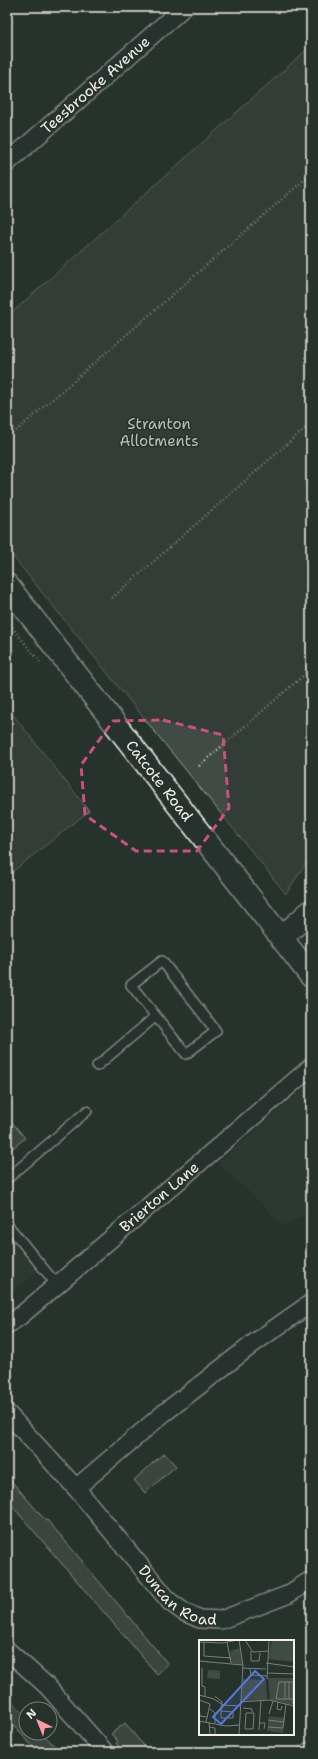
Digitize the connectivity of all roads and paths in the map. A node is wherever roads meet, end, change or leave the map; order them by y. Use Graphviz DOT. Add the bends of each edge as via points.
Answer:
graph roads {
  1 [pos="184,7"];
  2 [pos="7,163"];
  3 [pos="311,174"];
  4 [pos="311,423"];
  5 [pos="16,431"];
  6 [pos="7,585"];
  7 [pos="112,598"];
  8 [pos="311,669"];
  9 [pos="199,766"];
  10 [pos="311,911"];
  11 [pos="281,938"];
  12 [pos="311,976"];
  13 [pos="155,1017"];
  14 [pos="97,1066"];
  15 [pos="311,1067"];
  16 [pos="87,1111"];
  17 [pos="7,1179"];
  18 [pos="7,1224"];
  19 [pos="58,1285"];
  20 [pos="311,1303"];
  21 [pos="7,1325"];
  22 [pos="7,1413"];
  23 [pos="76,1488"];
  24 [pos="311,1580"];
  25 [pos="7,1650"];
  26 [pos="311,1751"];
  27 [pos="105,1752"];
  28 [pos="308,1752"];
  1 -- 2 [label="street, Teesbrooke Avenue"];
  3 -- 5 [label="path"];
  4 -- 7 [label="path"];
  6 -- 11 [label="street, Catcote Road"];
  8 -- 9 [label="path"];
  10 -- 11 [label="street"];
  11 -- 12 [label="street, Catcote Road"];
  13 -- 13 [label="lane" via="131,985 162,962 216,1031 186,1054"];
  13 -- 14 [label="lane"];
  15 -- 19 [label="street, Brierton Lane"];
  16 -- 17 [label="lane"];
  18 -- 19 [label="lane"];
  19 -- 21 [label="street, Brierton Lane"];
  20 -- 23 [label="street" via="254,1343"];
  22 -- 23 [label="street, Duncan Road"];
  23 -- 24 [label="street, Duncan Road" via="170,1602 200,1619 221,1620 243,1613 287,1595"];
  25 -- 27 [label="street" via="47,1686"];
  26 -- 28 [label="street"];
}
